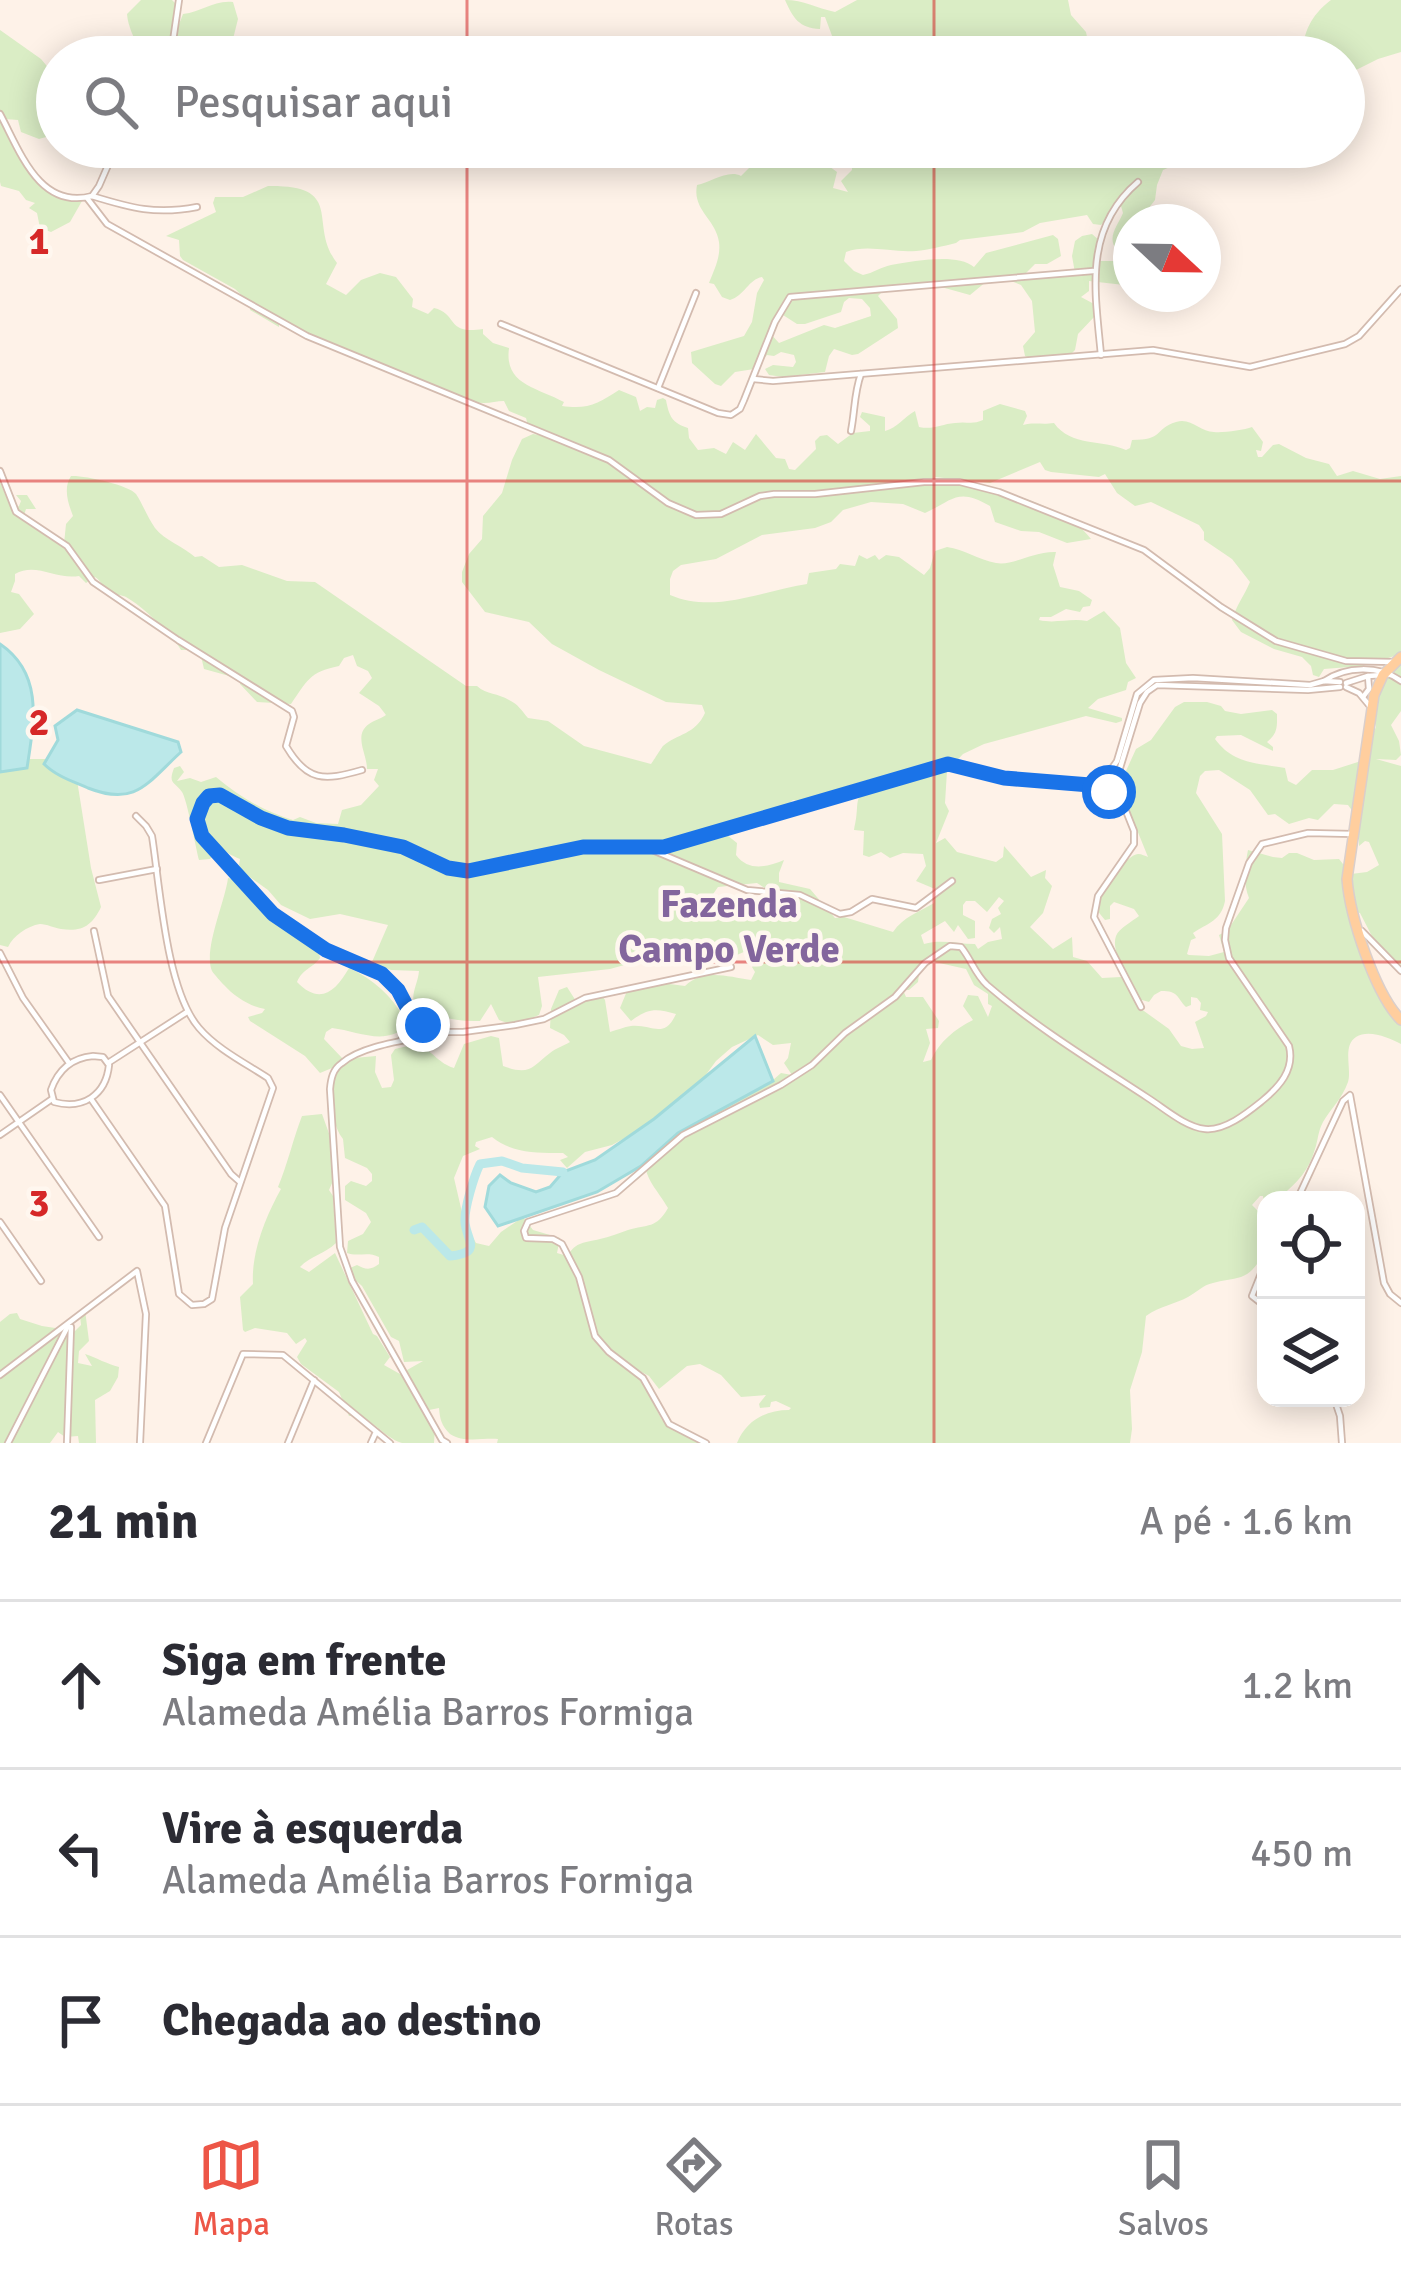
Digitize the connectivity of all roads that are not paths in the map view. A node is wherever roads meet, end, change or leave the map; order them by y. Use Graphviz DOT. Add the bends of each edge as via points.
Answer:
graph roads {
  1 [pos="179,0"];
  2 [pos="174,36"];
  3 [pos="0,115"];
  4 [pos="105,168"];
  5 [pos="1138,182"];
  6 [pos="90,197"];
  7 [pos="197,207"];
  8 [pos="1093,271"];
  9 [pos="1401,289"];
  10 [pos="696,293"];
  11 [pos="501,324"];
  12 [pos="1101,355"];
  13 [pos="861,374"];
  14 [pos="753,379"];
  15 [pos="658,388"];
  16 [pos="851,431"];
  17 [pos="0,471"];
  18 [pos="1391,666"];
  19 [pos="1368,676"];
  20 [pos="1401,681"];
  21 [pos="1324,684"];
  22 [pos="1343,685"];
  23 [pos="1364,697"];
  24 [pos="1371,708"];
  25 [pos="362,770"];
  26 [pos="1104,778"];
  27 [pos="1116,784"];
  28 [pos="1090,785"];
  29 [pos="1107,791"];
  30 [pos="1123,807"];
  31 [pos="136,816"];
  32 [pos="1353,834"];
  33 [pos="649,848"];
  34 [pos="157,869"];
  35 [pos="99,880"];
  36 [pos="952,880"];
  37 [pos="1358,926"];
  38 [pos="94,932"];
  39 [pos="0,953"];
  40 [pos="730,968"];
  41 [pos="1401,971"];
  42 [pos="1141,1007"];
  43 [pos="187,1012"];
  44 [pos="410,1013"];
  45 [pos="1401,1020"];
  46 [pos="423,1025"];
  47 [pos="411,1029"];
  48 [pos="444,1032"];
  49 [pos="424,1037"];
  50 [pos="412,1039"];
  51 [pos="400,1040"];
  52 [pos="140,1042"];
  53 [pos="69,1063"];
  54 [pos="108,1063"];
  55 [pos="0,1095"];
  56 [pos="91,1099"];
  57 [pos="52,1100"];
  58 [pos="19,1122"];
  59 [pos="0,1135"];
  60 [pos="241,1182"];
  61 [pos="1302,1191"];
  62 [pos="0,1222"];
  63 [pos="99,1237"];
  64 [pos="41,1281"];
  65 [pos="1401,1303"];
  66 [pos="71,1321"];
  67 [pos="0,1375"];
  68 [pos="314,1381"];
  69 [pos="1337,1407"];
  70 [pos="376,1432"];
  71 [pos="8,1443"];
  72 [pos="67,1443"];
  73 [pos="140,1443"];
  74 [pos="206,1443"];
  75 [pos="288,1443"];
  76 [pos="371,1443"];
  77 [pos="390,1443"];
  78 [pos="447,1443"];
  79 [pos="706,1443"];
  80 [pos="1342,1443"];
  1 -- 2 [label="street"];
  3 -- 6 [label="street" via="48,190"];
  4 -- 6 [label="street"];
  5 -- 8 [label="street" via="1114,208"];
  6 -- 7 [label="street" via="145,211"];
  6 -- 18 [label="street" via="107,224 307,336 609,460 681,510 712,516 774,494 960,482 1144,550 1276,641"];
  8 -- 12 [label="street"];
  8 -- 14 [label="street" via="790,297"];
  9 -- 12 [label="street" via="1345,344 1250,368 1153,350"];
  10 -- 15 [label="street"];
  11 -- 15 [label="street"];
  12 -- 13 [label="street"];
  13 -- 14 [label="street"];
  13 -- 16 [label="street"];
  14 -- 15 [label="street" via="735,413"];
  17 -- 25 [label="street" via="16,512 68,546 92,582 292,711 286,746 303,770 321,777"];
  18 -- 19 [label="street"];
  18 -- 20 [label="street"];
  18 -- 21 [label="street" via="1345,670"];
  18 -- 24 [label="main road"];
  19 -- 22 [label="street"];
  19 -- 23 [label="street"];
  21 -- 22 [label="street"];
  21 -- 26 [label="street" via="1154,680 1134,701"];
  21 -- 27 [label="street" via="1157,685 1140,703"];
  22 -- 23 [label="street"];
  23 -- 24 [label="street"];
  24 -- 32 [label="main road"];
  26 -- 27 [label="street"];
  26 -- 28 [label="street"];
  26 -- 29 [label="street"];
  27 -- 29 [label="street"];
  27 -- 30 [label="street"];
  28 -- 29 [label="street"];
  28 -- 33 [label="street" via="948,764"];
  29 -- 30 [label="street"];
  30 -- 42 [label="street" via="1134,844 1098,896 1094,916"];
  31 -- 34 [label="street" via="151,832"];
  32 -- 37 [label="main road" via="1347,879"];
  32 -- 79 [label="street" via="1275,839 1249,863 1226,950 1291,1054 1281,1083 1230,1122 1201,1129 1168,1111 1050,1034 986,983 961,947 950,946 812,1065 683,1135 616,1193 527,1222 526,1238 562,1244 601,1344 643,1378 669,1424"];
  33 -- 36 [label="street" via="747,890 800,895 840,914 872,899 916,908"];
  33 -- 44 [label="street" via="583,847 459,870 403,847 288,828 209,796 197,819 202,836 273,914 382,974"];
  34 -- 35 [label="street"];
  34 -- 43 [label="street"];
  37 -- 41 [label="street"];
  37 -- 45 [label="main road" via="1381,995"];
  38 -- 52 [label="street" via="108,996"];
  39 -- 53 [label="street"];
  40 -- 48 [label="street" via="585,998 544,1019"];
  43 -- 52 [label="street"];
  43 -- 60 [label="street" via="273,1085"];
  44 -- 46 [label="street"];
  44 -- 47 [label="street"];
  46 -- 47 [label="street"];
  46 -- 48 [label="street"];
  46 -- 49 [label="street"];
  47 -- 50 [label="street"];
  47 -- 51 [label="street"];
  48 -- 49 [label="street"];
  49 -- 50 [label="street"];
  50 -- 51 [label="street"];
  51 -- 78 [label="street" via="345,1060 331,1079 340,1247 375,1324"];
  52 -- 54 [label="street"];
  52 -- 60 [label="street"];
  53 -- 54 [label="street" via="92,1056"];
  53 -- 57 [label="street" via="53,1083"];
  54 -- 56 [label="street"];
  55 -- 58 [label="street"];
  56 -- 57 [label="street"];
  56 -- 60 [label="street" via="165,1206 179,1294 188,1304 212,1299"];
  57 -- 58 [label="street"];
  58 -- 59 [label="street"];
  58 -- 63 [label="street"];
  61 -- 65 [label="street" via="1350,1095 1384,1283"];
  62 -- 64 [label="street"];
  66 -- 67 [label="street"];
  66 -- 71 [label="street"];
  66 -- 72 [label="street"];
  66 -- 73 [label="street" via="137,1271 146,1314"];
  68 -- 70 [label="street"];
  68 -- 74 [label="street" via="283,1355 243,1354"];
  68 -- 75 [label="street"];
  69 -- 80 [label="street"];
  70 -- 76 [label="street"];
  70 -- 77 [label="street"];
}
